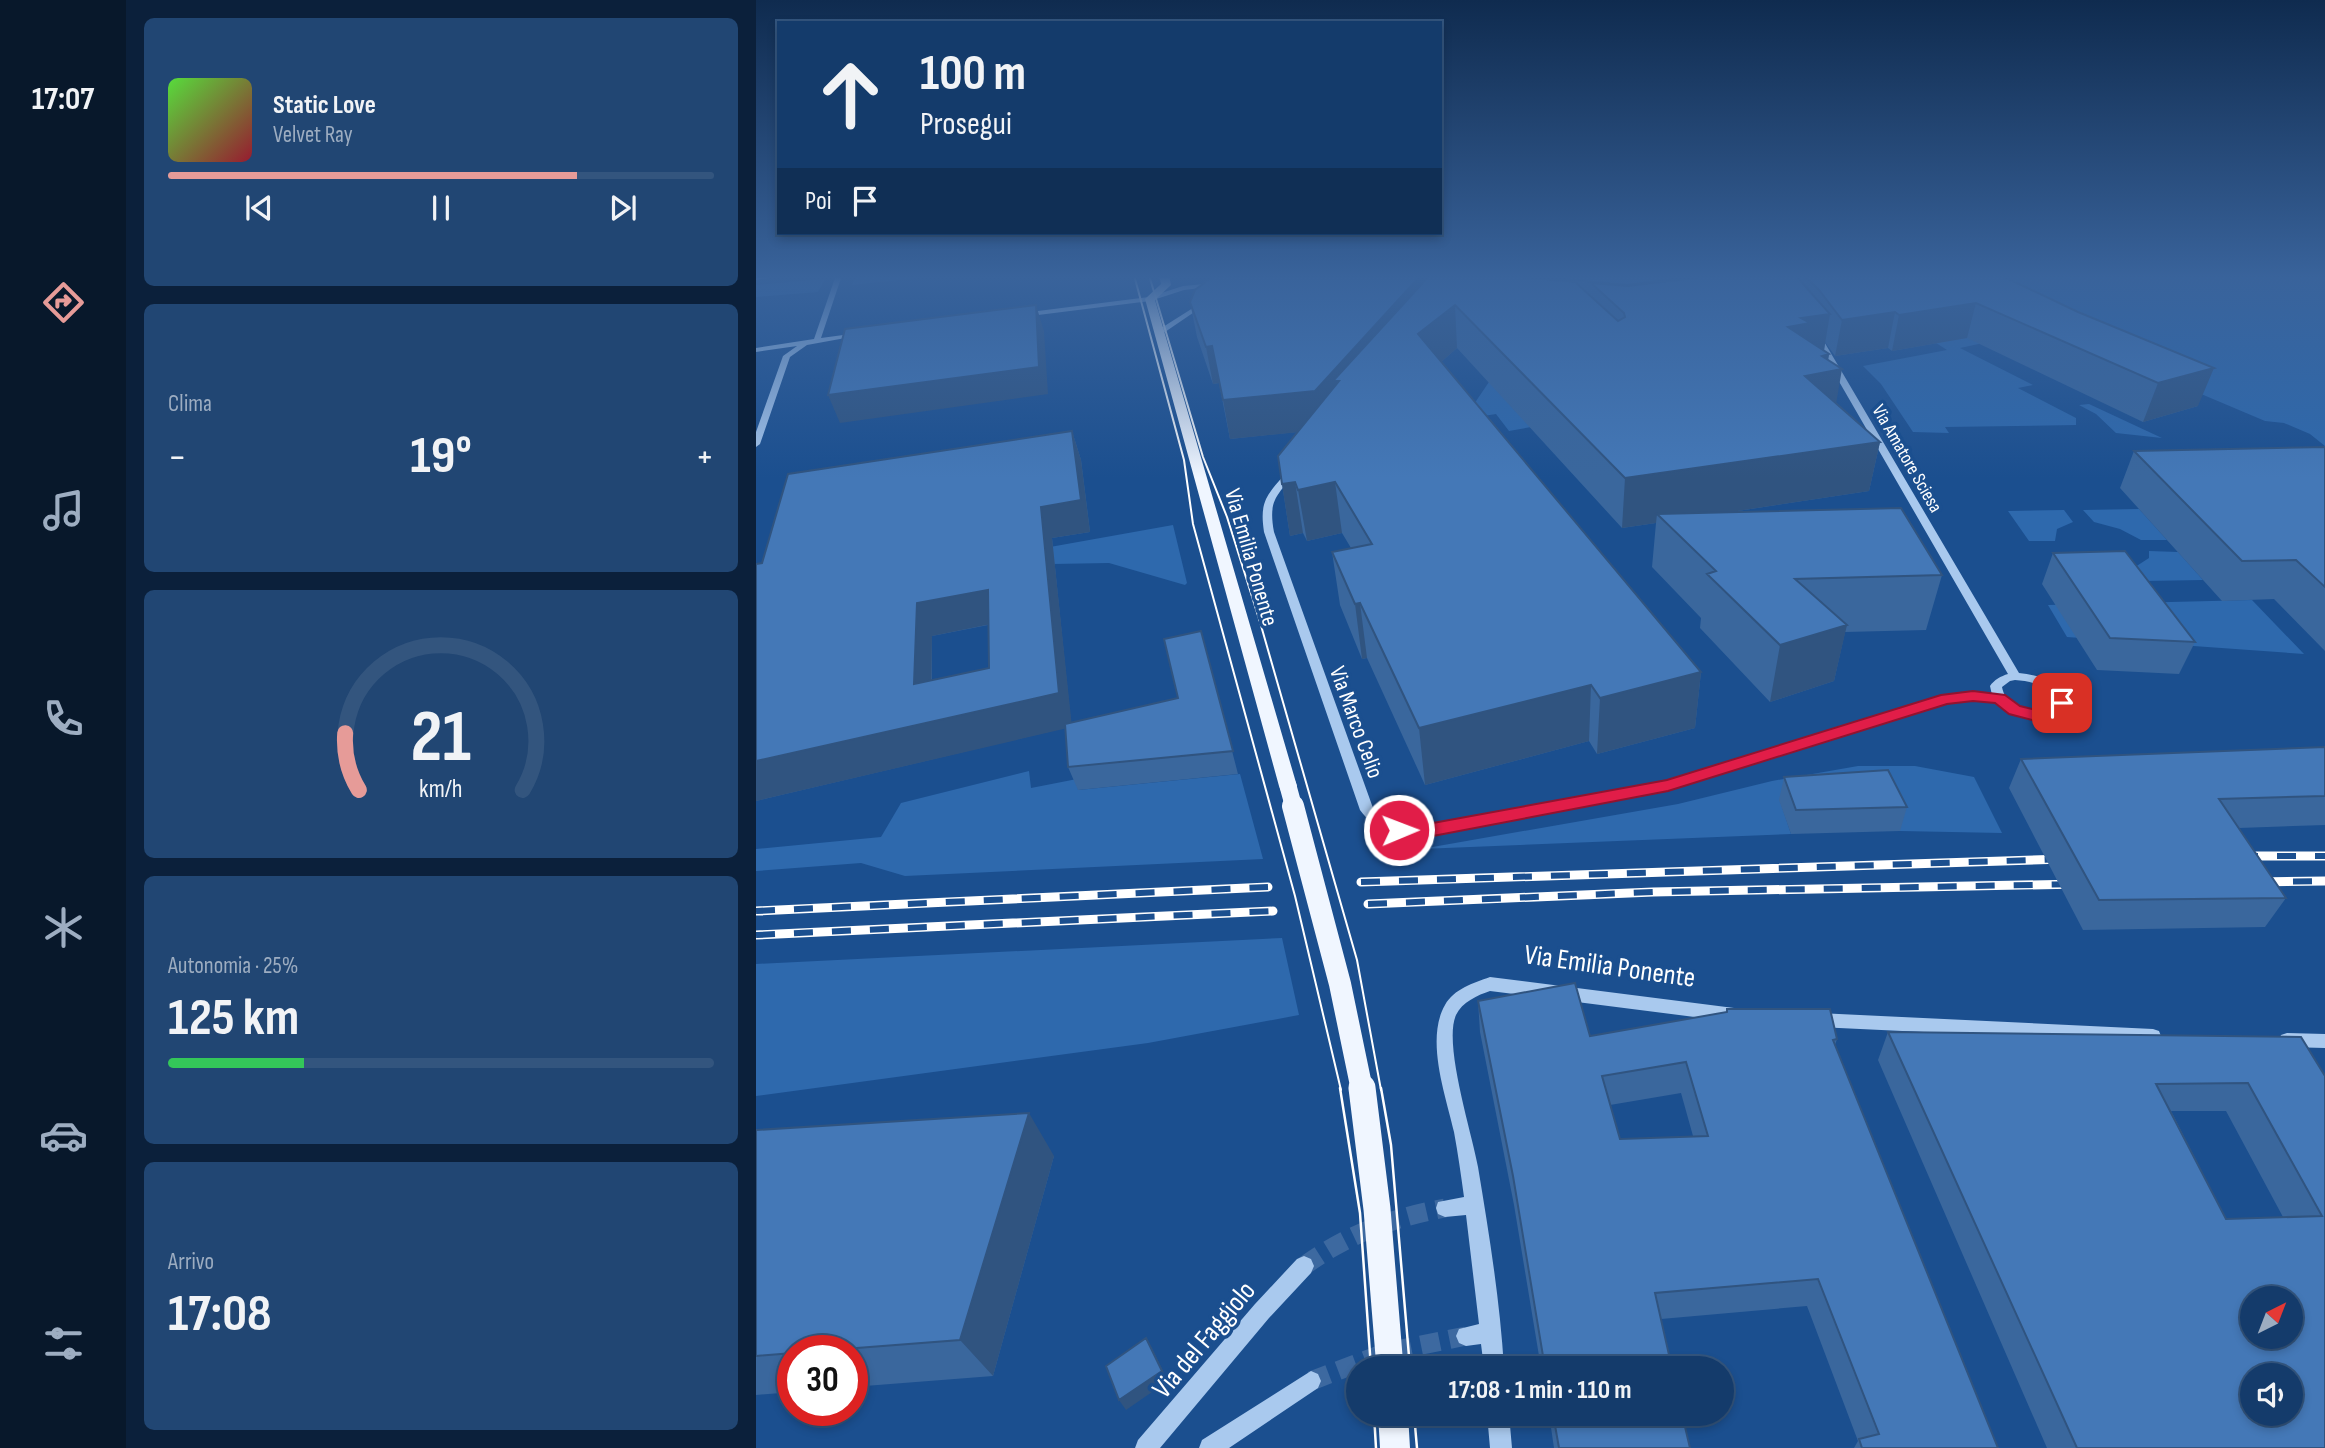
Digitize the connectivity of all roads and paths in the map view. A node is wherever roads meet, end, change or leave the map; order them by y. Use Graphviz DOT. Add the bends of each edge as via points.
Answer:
graph roads {
  1 [pos="801,343"];
  2 [pos="811,343"];
  3 [pos="1162,343"];
  4 [pos="1821,343"];
  5 [pos="756,350"];
  6 [pos="756,443"];
  7 [pos="1302,461"];
  8 [pos="2015,676"];
  9 [pos="1999,699"];
  10 [pos="1748,1016"];
  11 [pos="1803,1020"];
  12 [pos="2177,1037"];
  13 [pos="2273,1040"];
  14 [pos="2300,1041"];
  15 [pos="2325,1041"];
  16 [pos="2312,1061"];
  17 [pos="1472,1205"];
  18 [pos="1445,1208"];
  19 [pos="1304,1266"];
  20 [pos="1490,1332"];
  21 [pos="1466,1336"];
  22 [pos="1389,1356"];
  23 [pos="1493,1356"];
  24 [pos="1311,1381"];
  25 [pos="1394,1426"];
  26 [pos="1500,1426"];
  27 [pos="1146,1448"];
  28 [pos="1210,1448"];
  29 [pos="1395,1448"];
  30 [pos="1501,1448"];
  1 -- 5 [label="street"];
  2 -- 6 [label="street" via="787,356"];
  3 -- 22 [label="main road, Via Emilia Ponente, bridge" via="1334,953 1374,1174"];
  4 -- 8 [label="street, Via Amatore Sciesa"];
  7 -- 9 [label="street, Via Marco Celio" via="1269,499 1269,532 1367,810 1386,826 1409,831 1433,829 1668,786 1934,702 1962,696"];
  8 -- 9 [label="street" via="2000,681"];
  8 -- 9 [label="street" via="2034,678 2054,689 2061,697 2059,709 2045,715 2024,714"];
  10 -- 17 [label="street, Via Emilia Ponente" via="1512,984 1490,984 1459,998 1450,1011 1446,1042"];
  11 -- 12 [label="street"];
  13 -- 14 [label="street"];
  14 -- 15 [label="street"];
  14 -- 16 [label="street"];
  17 -- 18 [label="street"];
  17 -- 20 [label="street, Via Emilia Ponente"];
  19 -- 27 [label="street, Via del Faggiolo"];
  20 -- 21 [label="street"];
  20 -- 23 [label="street, Via Emilia Ponente"];
  24 -- 28 [label="street"];
  25 -- 29 [label="main road"];
  26 -- 30 [label="street"];
}
